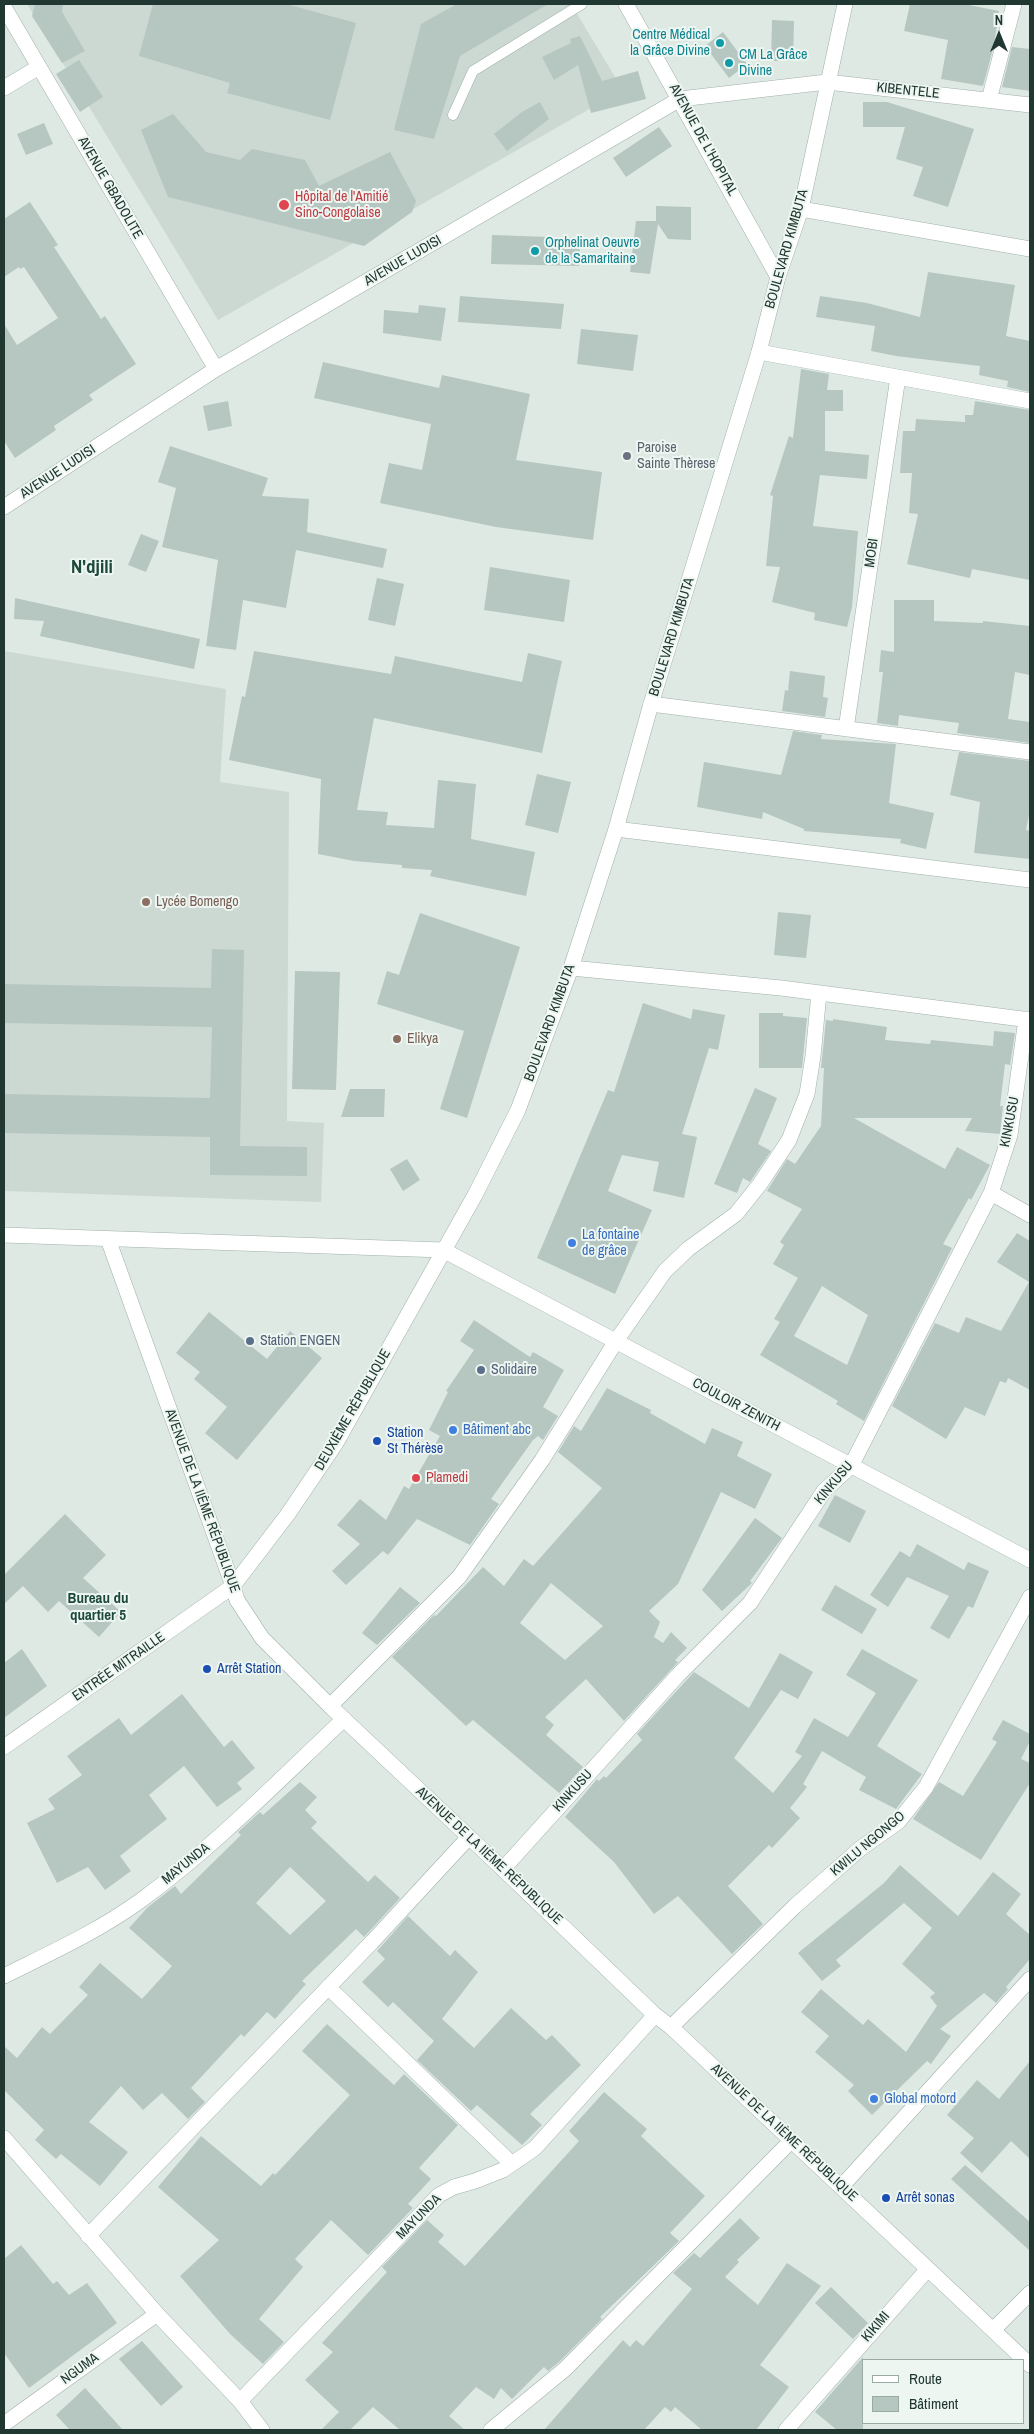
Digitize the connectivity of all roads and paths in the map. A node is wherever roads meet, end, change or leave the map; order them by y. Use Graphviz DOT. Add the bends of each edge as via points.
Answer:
graph roads {
  1 [pos="582,4"];
  2 [pos="626,4"];
  3 [pos="845,4"];
  4 [pos="1014,4"];
  5 [pos="4,7"];
  6 [pos="39,67"];
  7 [pos="827,82"];
  8 [pos="4,88"];
  9 [pos="680,99"];
  10 [pos="989,100"];
  11 [pos="1030,105"];
  12 [pos="453,115"];
  13 [pos="801,209"];
  14 [pos="1030,249"];
  15 [pos="778,277"];
  16 [pos="759,352"];
  17 [pos="216,369"];
  18 [pos="898,377"];
  19 [pos="1030,401"];
  20 [pos="4,507"];
  21 [pos="651,704"];
  22 [pos="846,729"];
  23 [pos="1030,752"];
  24 [pos="616,829"];
  25 [pos="1030,880"];
  26 [pos="571,968"];
  27 [pos="819,993"];
  28 [pos="1028,1019"];
  29 [pos="991,1194"];
  30 [pos="1030,1215"];
  31 [pos="4,1235"];
  32 [pos="108,1239"];
  33 [pos="443,1250"];
  34 [pos="616,1341"];
  35 [pos="851,1466"];
  36 [pos="1030,1560"];
  37 [pos="233,1586"];
  38 [pos="1030,1597"];
  39 [pos="330,1706"];
  40 [pos="344,1719"];
  41 [pos="4,1747"];
  42 [pos="468,1837"];
  43 [pos="503,1868"];
  44 [pos="4,1976"];
  45 [pos="1030,1979"];
  46 [pos="328,1987"];
  47 [pos="655,2015"];
  48 [pos="670,2027"];
  49 [pos="4,2138"];
  50 [pos="791,2141"];
  51 [pos="512,2164"];
  52 [pos="842,2186"];
  53 [pos="88,2236"];
  54 [pos="927,2270"];
  55 [pos="1030,2293"];
  56 [pos="157,2314"];
  57 [pos="994,2329"];
  58 [pos="1030,2365"];
  59 [pos="240,2401"];
  60 [pos="4,2424"];
  61 [pos="791,2428"];
  62 [pos="262,2430"];
  63 [pos="491,2430"];
  1 -- 12 [label="lane" via="473,71"];
  2 -- 9 [label="street, AVENUE DE L'HOPITAL"];
  3 -- 7 [label="street, BOULEVARD KIMBUTA"];
  4 -- 10 [label="street"];
  5 -- 6 [label="street, AVENUE GBADOLITE"];
  6 -- 8 [label="street"];
  6 -- 17 [label="street, AVENUE GBADOLITE"];
  7 -- 9 [label="street, AVENUE LUDISI"];
  7 -- 10 [label="street, KIBENTELE"];
  7 -- 13 [label="street, BOULEVARD KIMBUTA"];
  9 -- 15 [label="street, AVENUE DE L'HOPITAL"];
  9 -- 17 [label="street, AVENUE LUDISI"];
  10 -- 11 [label="street, KIBENTELE"];
  13 -- 14 [label="street"];
  13 -- 15 [label="street, BOULEVARD KIMBUTA"];
  15 -- 16 [label="street, BOULEVARD KIMBUTA"];
  16 -- 18 [label="street"];
  16 -- 21 [label="street, BOULEVARD KIMBUTA"];
  17 -- 20 [label="street, AVENUE LUDISI"];
  18 -- 19 [label="street"];
  18 -- 22 [label="street, MOBI"];
  21 -- 22 [label="street"];
  21 -- 24 [label="street, BOULEVARD KIMBUTA"];
  22 -- 23 [label="street"];
  24 -- 25 [label="street"];
  24 -- 26 [label="street, BOULEVARD KIMBUTA"];
  26 -- 27 [label="street"];
  26 -- 33 [label="street, BOULEVARD KIMBUTA" via="518,1110"];
  27 -- 28 [label="street"];
  27 -- 34 [label="street" via="806,1094 789,1140 736,1214 688,1249 665,1271"];
  28 -- 29 [label="street, KINKUSU" via="1010,1135"];
  29 -- 30 [label="street"];
  29 -- 35 [label="street, KINKUSU"];
  31 -- 32 [label="street"];
  32 -- 33 [label="street"];
  32 -- 37 [label="street, AVENUE DE LA IIÈME RÉPUBLIQUE"];
  33 -- 34 [label="street, COULOIR ZENITH"];
  33 -- 37 [label="street, DEUXIÈME RÉPUBLIQUE" via="336,1443 288,1514"];
  34 -- 35 [label="street, COULOIR ZENITH"];
  34 -- 39 [label="street" via="542,1460 459,1577"];
  35 -- 36 [label="street, COULOIR ZENITH"];
  35 -- 43 [label="street, KINKUSU" via="824,1491 750,1603 678,1674"];
  37 -- 39 [label="street, AVENUE DE LA IIÈME RÉPUBLIQUE" via="237,1600 262,1638"];
  37 -- 41 [label="street, ENTRÉE MITRAILLE"];
  38 -- 48 [label="street, KWILU NGONGO" via="926,1788 913,1805 898,1822 862,1848 795,1906"];
  39 -- 40 [label="street, AVENUE DE LA IIÈME RÉPUBLIQUE"];
  40 -- 42 [label="street, AVENUE DE LA IIÈME RÉPUBLIQUE"];
  40 -- 44 [label="street, MAYUNDA" via="205,1850 139,1901 80,1939"];
  42 -- 43 [label="street, AVENUE DE LA IIÈME RÉPUBLIQUE"];
  42 -- 46 [label="street"];
  43 -- 47 [label="street, AVENUE DE LA IIÈME RÉPUBLIQUE"];
  45 -- 52 [label="street"];
  46 -- 51 [label="street"];
  46 -- 53 [label="street"];
  47 -- 48 [label="street, AVENUE DE LA IIÈME RÉPUBLIQUE"];
  47 -- 51 [label="street, MAYUNDA" via="535,2148"];
  48 -- 50 [label="street, AVENUE DE LA IIÈME RÉPUBLIQUE"];
  49 -- 53 [label="street"];
  50 -- 52 [label="street, AVENUE DE LA IIÈME RÉPUBLIQUE"];
  50 -- 63 [label="street" via="565,2369"];
  51 -- 59 [label="street, MAYUNDA" via="439,2195"];
  52 -- 54 [label="street, AVENUE DE LA IIÈME RÉPUBLIQUE"];
  53 -- 56 [label="street"];
  54 -- 57 [label="street, AVENUE DE LA IIÈME RÉPUBLIQUE"];
  54 -- 61 [label="street, KIKIMI"];
  55 -- 57 [label="street"];
  56 -- 59 [label="street"];
  56 -- 60 [label="street, NGUMA"];
  57 -- 58 [label="street, AVENUE DE LA IIÈME RÉPUBLIQUE"];
  59 -- 62 [label="street"];
}
